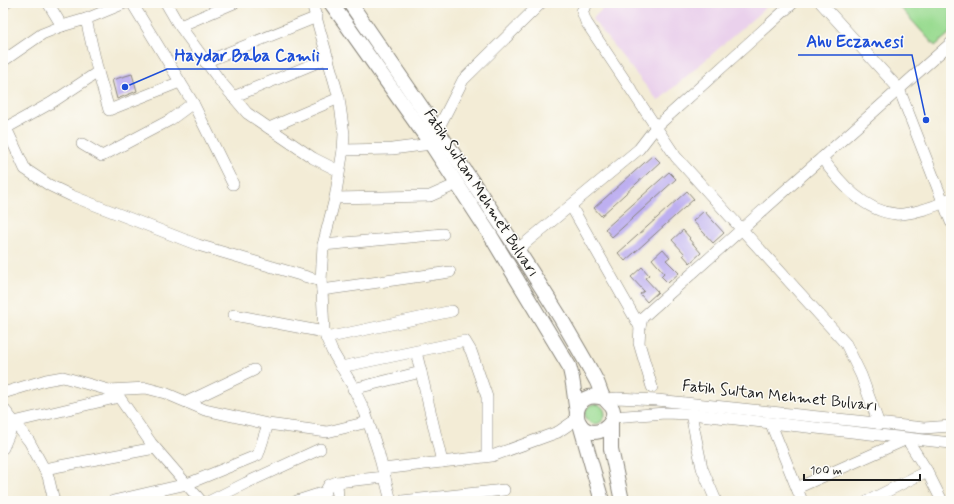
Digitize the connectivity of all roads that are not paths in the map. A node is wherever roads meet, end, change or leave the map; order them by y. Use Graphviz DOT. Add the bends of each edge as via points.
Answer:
graph roads {
  1 [pos="48,3"];
  2 [pos="125,3"];
  3 [pos="132,3"];
  4 [pos="166,3"];
  5 [pos="234,3"];
  6 [pos="312,3"];
  7 [pos="331,3"];
  8 [pos="350,3"];
  9 [pos="541,3"];
  10 [pos="588,3"];
  11 [pos="793,3"];
  12 [pos="821,3"];
  13 [pos="317,17"];
  14 [pos="86,19"];
  15 [pos="62,26"];
  16 [pos="180,26"];
  17 [pos="951,43"];
  18 [pos="328,58"];
  19 [pos="3,61"];
  20 [pos="206,62"];
  21 [pos="98,72"];
  22 [pos="180,82"];
  23 [pos="899,89"];
  24 [pos="233,97"];
  25 [pos="339,98"];
  26 [pos="193,103"];
  27 [pos="4,126"];
  28 [pos="656,127"];
  29 [pos="269,128"];
  30 [pos="437,131"];
  31 [pos="82,144"];
  32 [pos="431,144"];
  33 [pos="343,150"];
  34 [pos="822,158"];
  35 [pos="339,171"];
  36 [pos="233,184"];
  37 [pos="457,184"];
  38 [pos="335,198"];
  39 [pos="947,200"];
  40 [pos="571,206"];
  41 [pos="951,222"];
  42 [pos="742,229"];
  43 [pos="443,234"];
  44 [pos="323,245"];
  45 [pos="519,251"];
  46 [pos="450,272"];
  47 [pos="321,286"];
  48 [pos="452,311"];
  49 [pos="234,314"];
  50 [pos="640,327"];
  51 [pos="325,335"];
  52 [pos="416,352"];
  53 [pos="341,367"];
  54 [pos="254,370"];
  55 [pos="421,372"];
  56 [pos="652,387"];
  57 [pos="354,389"];
  58 [pos="109,390"];
  59 [pos="3,393"];
  60 [pos="119,397"];
  61 [pos="604,399"];
  62 [pos="187,402"];
  63 [pos="3,408"];
  64 [pos="691,414"];
  65 [pos="578,418"];
  66 [pos="612,420"];
  67 [pos="14,422"];
  68 [pos="368,422"];
  69 [pos="268,424"];
  70 [pos="771,424"];
  71 [pos="879,424"];
  72 [pos="951,426"];
  73 [pos="906,439"];
  74 [pos="951,443"];
  75 [pos="3,448"];
  76 [pos="155,448"];
  77 [pos="320,449"];
  78 [pos="487,456"];
  79 [pos="442,462"];
  80 [pos="44,469"];
  81 [pos="926,471"];
  82 [pos="384,473"];
  83 [pos="337,482"];
  84 [pos="187,484"];
  85 [pos="797,488"];
  86 [pos="504,490"];
  87 [pos="54,501"];
  88 [pos="113,501"];
  89 [pos="202,501"];
  90 [pos="210,501"];
  91 [pos="297,501"];
  92 [pos="338,501"];
  93 [pos="391,501"];
  94 [pos="402,501"];
  95 [pos="602,501"];
  96 [pos="622,501"];
  97 [pos="716,501"];
  98 [pos="802,501"];
  99 [pos="868,501"];
  100 [pos="942,501"];
  1 -- 15 [label="street"];
  2 -- 14 [label="street"];
  3 -- 22 [label="street"];
  4 -- 16 [label="street"];
  5 -- 16 [label="street"];
  6 -- 13 [label="street"];
  7 -- 32 [label="main road, Fatih Sultan Mehmet Bulvarı"];
  8 -- 30 [label="main road, Fatih Sultan Mehmet Bulvarı"];
  9 -- 30 [label="street" via="463,80"];
  10 -- 28 [label="street" via="582,11 586,22"];
  11 -- 28 [label="street"];
  12 -- 23 [label="street"];
  13 -- 18 [label="street"];
  13 -- 20 [label="street"];
  14 -- 15 [label="street"];
  14 -- 21 [label="street"];
  15 -- 19 [label="street" via="42,34"];
  16 -- 20 [label="street"];
  17 -- 23 [label="street"];
  18 -- 24 [label="street"];
  18 -- 25 [label="street"];
  20 -- 24 [label="street"];
  21 -- 22 [label="street" via="109,110"];
  21 -- 27 [label="street" via="51,103"];
  22 -- 26 [label="street"];
  23 -- 34 [label="street"];
  23 -- 39 [label="street"];
  24 -- 29 [label="street" via="247,113"];
  25 -- 29 [label="street"];
  25 -- 33 [label="street" via="344,134"];
  26 -- 31 [label="street" via="170,120 102,156"];
  26 -- 36 [label="street"];
  27 -- 47 [label="street" via="25,169 49,185 198,245"];
  28 -- 40 [label="street" via="639,149"];
  28 -- 42 [label="street" via="676,156"];
  29 -- 35 [label="street" via="313,158"];
  30 -- 45 [label="main road, Fatih Sultan Mehmet Bulvarı"];
  32 -- 33 [label="street" via="392,149"];
  32 -- 37 [label="main road, Fatih Sultan Mehmet Bulvarı"];
  33 -- 35 [label="street"];
  34 -- 39 [label="street" via="836,178 857,197 877,210 897,214 923,210"];
  34 -- 42 [label="street"];
  35 -- 38 [label="street"];
  37 -- 38 [label="street" via="430,196"];
  37 -- 65 [label="main road, Fatih Sultan Mehmet Bulvarı" via="569,366"];
  38 -- 44 [label="street"];
  39 -- 41 [label="street"];
  40 -- 45 [label="street"];
  40 -- 50 [label="street"];
  42 -- 50 [label="street" via="642,318"];
  42 -- 71 [label="street" via="846,344"];
  43 -- 44 [label="street"];
  44 -- 47 [label="street"];
  45 -- 61 [label="main road, Fatih Sultan Mehmet Bulvarı" via="581,351"];
  46 -- 47 [label="street"];
  47 -- 51 [label="street"];
  48 -- 51 [label="street"];
  49 -- 51 [label="street"];
  50 -- 56 [label="street" via="639,343"];
  51 -- 53 [label="street"];
  52 -- 53 [label="street"];
  52 -- 55 [label="street"];
  52 -- 78 [label="street" via="465,341 487,396"];
  53 -- 57 [label="street"];
  54 -- 62 [label="street"];
  55 -- 57 [label="street"];
  55 -- 79 [label="street"];
  57 -- 68 [label="street"];
  58 -- 59 [label="street" via="63,377"];
  58 -- 60 [label="street"];
  58 -- 62 [label="street" via="146,388"];
  60 -- 67 [label="street"];
  60 -- 76 [label="street"];
  61 -- 65 [label="main road" via="597,396 586,398 578,407"];
  61 -- 66 [label="main road" via="613,410"];
  61 -- 71 [label="street, Fatih Sultan Mehmet Bulvarı" via="656,400"];
  62 -- 69 [label="street" via="205,410"];
  63 -- 67 [label="street"];
  64 -- 66 [label="street, Fatih Sultan Mehmet Bulvarı" via="665,413"];
  64 -- 70 [label="street, Fatih Sultan Mehmet Bulvarı"];
  64 -- 97 [label="street" via="702,468"];
  65 -- 66 [label="main road" via="584,428 596,432 602,431"];
  65 -- 78 [label="street" via="558,432"];
  65 -- 95 [label="main road, Fatih Sultan Mehmet Bulvarı"];
  66 -- 96 [label="main road" via="611,449"];
  67 -- 75 [label="street"];
  67 -- 80 [label="street" via="29,441"];
  68 -- 69 [label="street" via="327,432"];
  68 -- 82 [label="street"];
  69 -- 84 [label="street" via="258,455"];
  70 -- 73 [label="street, Fatih Sultan Mehmet Bulvarı"];
  70 -- 85 [label="street"];
  71 -- 72 [label="street, Fatih Sultan Mehmet Bulvarı" via="924,428"];
  73 -- 74 [label="street, Fatih Sultan Mehmet Bulvarı"];
  73 -- 81 [label="street"];
  73 -- 85 [label="street"];
  76 -- 80 [label="street"];
  76 -- 84 [label="street"];
  77 -- 90 [label="street"];
  78 -- 79 [label="street"];
  79 -- 82 [label="street"];
  80 -- 87 [label="street"];
  81 -- 99 [label="street"];
  81 -- 100 [label="street"];
  82 -- 83 [label="street"];
  82 -- 93 [label="street"];
  83 -- 91 [label="street" via="329,485 325,492"];
  83 -- 92 [label="street"];
  84 -- 88 [label="street"];
  84 -- 89 [label="street"];
  85 -- 98 [label="street"];
  86 -- 94 [label="street"];
}
